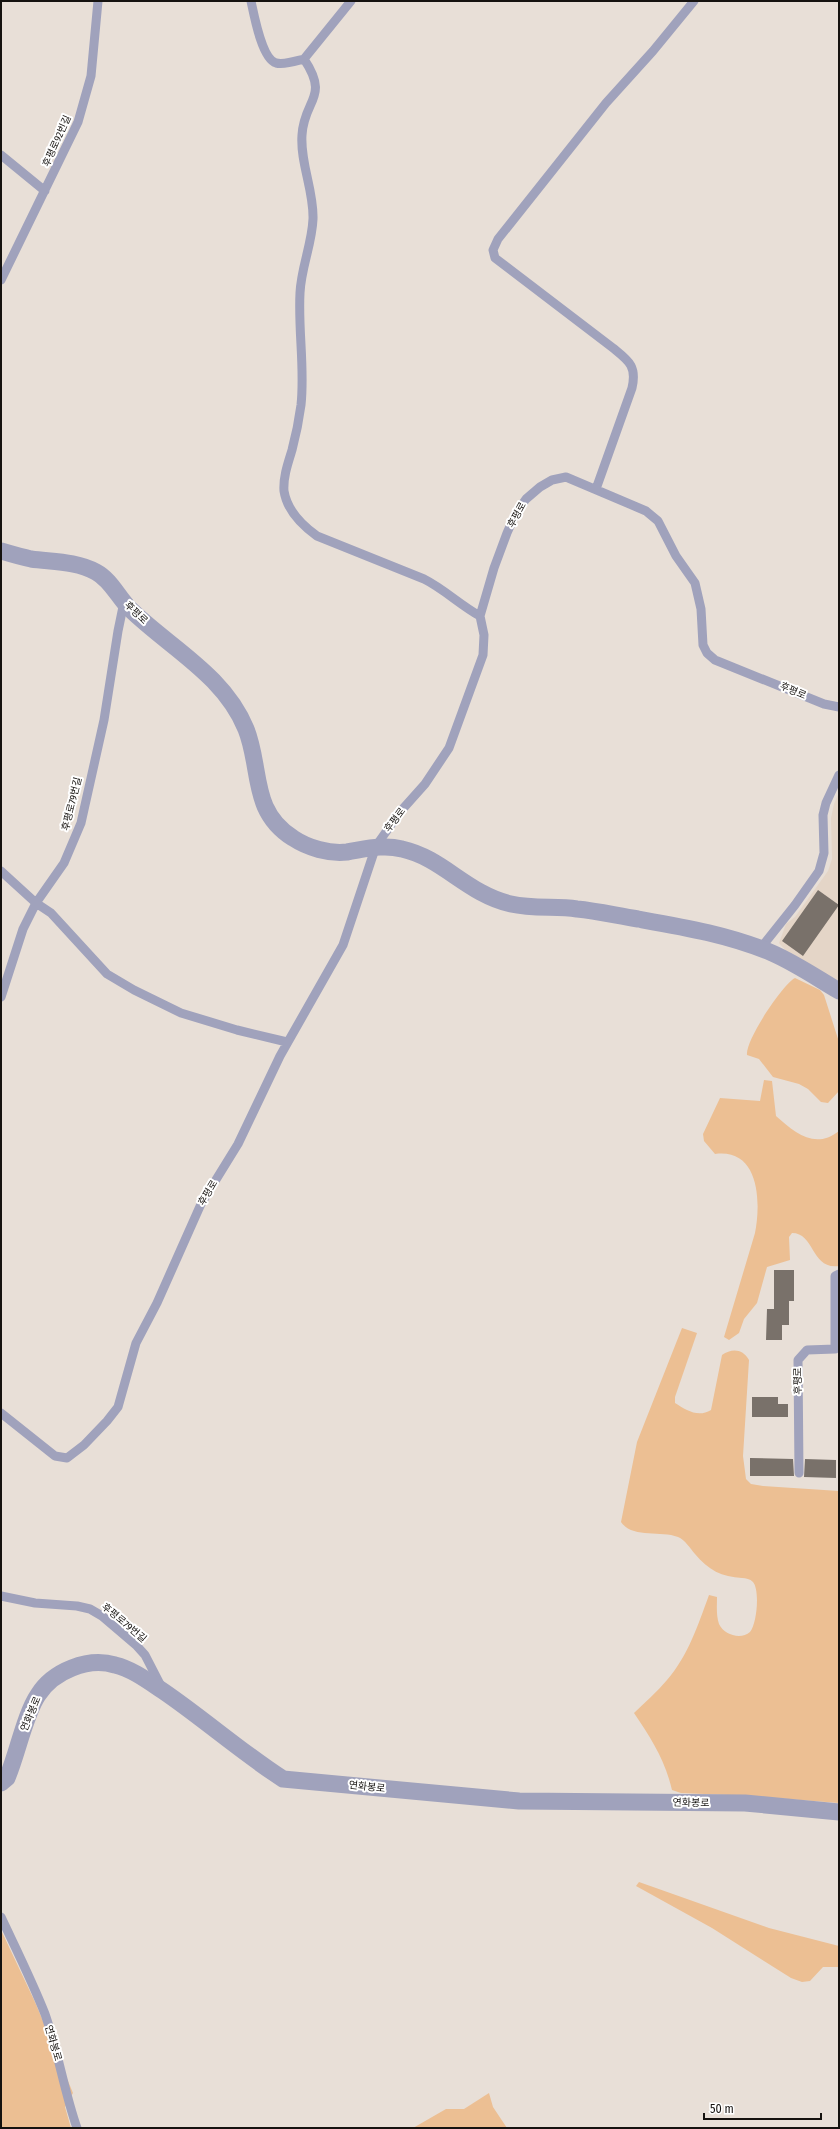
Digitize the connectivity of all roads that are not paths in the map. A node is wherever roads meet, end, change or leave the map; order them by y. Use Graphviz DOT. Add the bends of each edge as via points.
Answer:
graph roads {
  1 [pos="98,1"];
  2 [pos="251,1"];
  3 [pos="351,1"];
  4 [pos="694,1"];
  5 [pos="304,59"];
  6 [pos="1,155"];
  7 [pos="45,191"];
  8 [pos="1,280"];
  9 [pos="596,489"];
  10 [pos="1,551"];
  11 [pos="124,602"];
  12 [pos="480,616"];
  13 [pos="839,707"];
  14 [pos="839,775"];
  15 [pos="376,846"];
  16 [pos="1,871"];
  17 [pos="36,903"];
  18 [pos="760,949"];
  19 [pos="839,990"];
  20 [pos="1,998"];
  21 [pos="287,1042"];
  22 [pos="839,1274"];
  23 [pos="1,1413"];
  24 [pos="798,1473"];
  25 [pos="1,1596"];
  26 [pos="164,1692"];
  27 [pos="1,1783"];
  28 [pos="839,1812"];
  29 [pos="1,1917"];
  30 [pos="77,2128"];
  1 -- 7 [label="lane, 후평로92번길" via="91,76 86,99 78,122"];
  2 -- 5 [label="lane" via="258,30 270,59 277,63"];
  3 -- 5 [label="lane"];
  4 -- 9 [label="lane" via="572,145 498,239 493,250 495,258 613,348 628,360 633,368 632,388"];
  5 -- 12 [label="lane" via="316,80 314,99 304,122 302,137 313,218 300,294 301,405 286,473 285,494 296,516 306,529 317,536 434,584"];
  6 -- 7 [label="lane"];
  7 -- 8 [label="lane, 후평로92번길"];
  9 -- 12 [label="lane, 후평로" via="566,477 552,480 526,499 507,533"];
  9 -- 13 [label="lane, 후평로" via="646,511 658,521 676,556 695,583 703,645 707,654 715,660 824,704"];
  10 -- 11 [label="street, 후평로" via="83,566 109,581"];
  11 -- 15 [label="street, 후평로" via="216,681 233,704 247,730 263,803 276,825 307,846 323,850 344,852"];
  11 -- 17 [label="lane, 후평로79번길" via="104,720 81,823 64,863"];
  12 -- 15 [label="lane, 후평로" via="484,655 449,748 425,784 400,812"];
  14 -- 18 [label="lane" via="826,803 824,853 819,871"];
  15 -- 18 [label="street, 후평로" via="400,848 420,854 467,886 492,899 513,904 577,909 664,924 735,940"];
  15 -- 21 [label="lane, 후평로" via="343,945"];
  16 -- 17 [label="lane"];
  17 -- 20 [label="lane, 후평로79번길" via="23,929"];
  17 -- 21 [label="lane" via="52,913 107,974 134,990 181,1013"];
  18 -- 19 [label="street, 후평로" via="773,953"];
  21 -- 23 [label="lane, 후평로" via="238,1144 201,1204 160,1297 136,1343 118,1407 84,1445 67,1458 55,1456"];
  22 -- 24 [label="lane, 후평로" via="835,1276 835,1349 807,1350 798,1360"];
  25 -- 26 [label="lane, 후평로79번길" via="35,1603 90,1609 145,1655"];
  26 -- 27 [label="street, 연화봉로" via="139,1675 116,1665 101,1662 84,1664 62,1673 38,1695 7,1778"];
  26 -- 28 [label="street, 연화봉로" via="251,1759 283,1779 519,1802 744,1803"];
  29 -- 30 [label="lane, 연화봉로" via="45,2015 58,2057 67,2101"];
}
